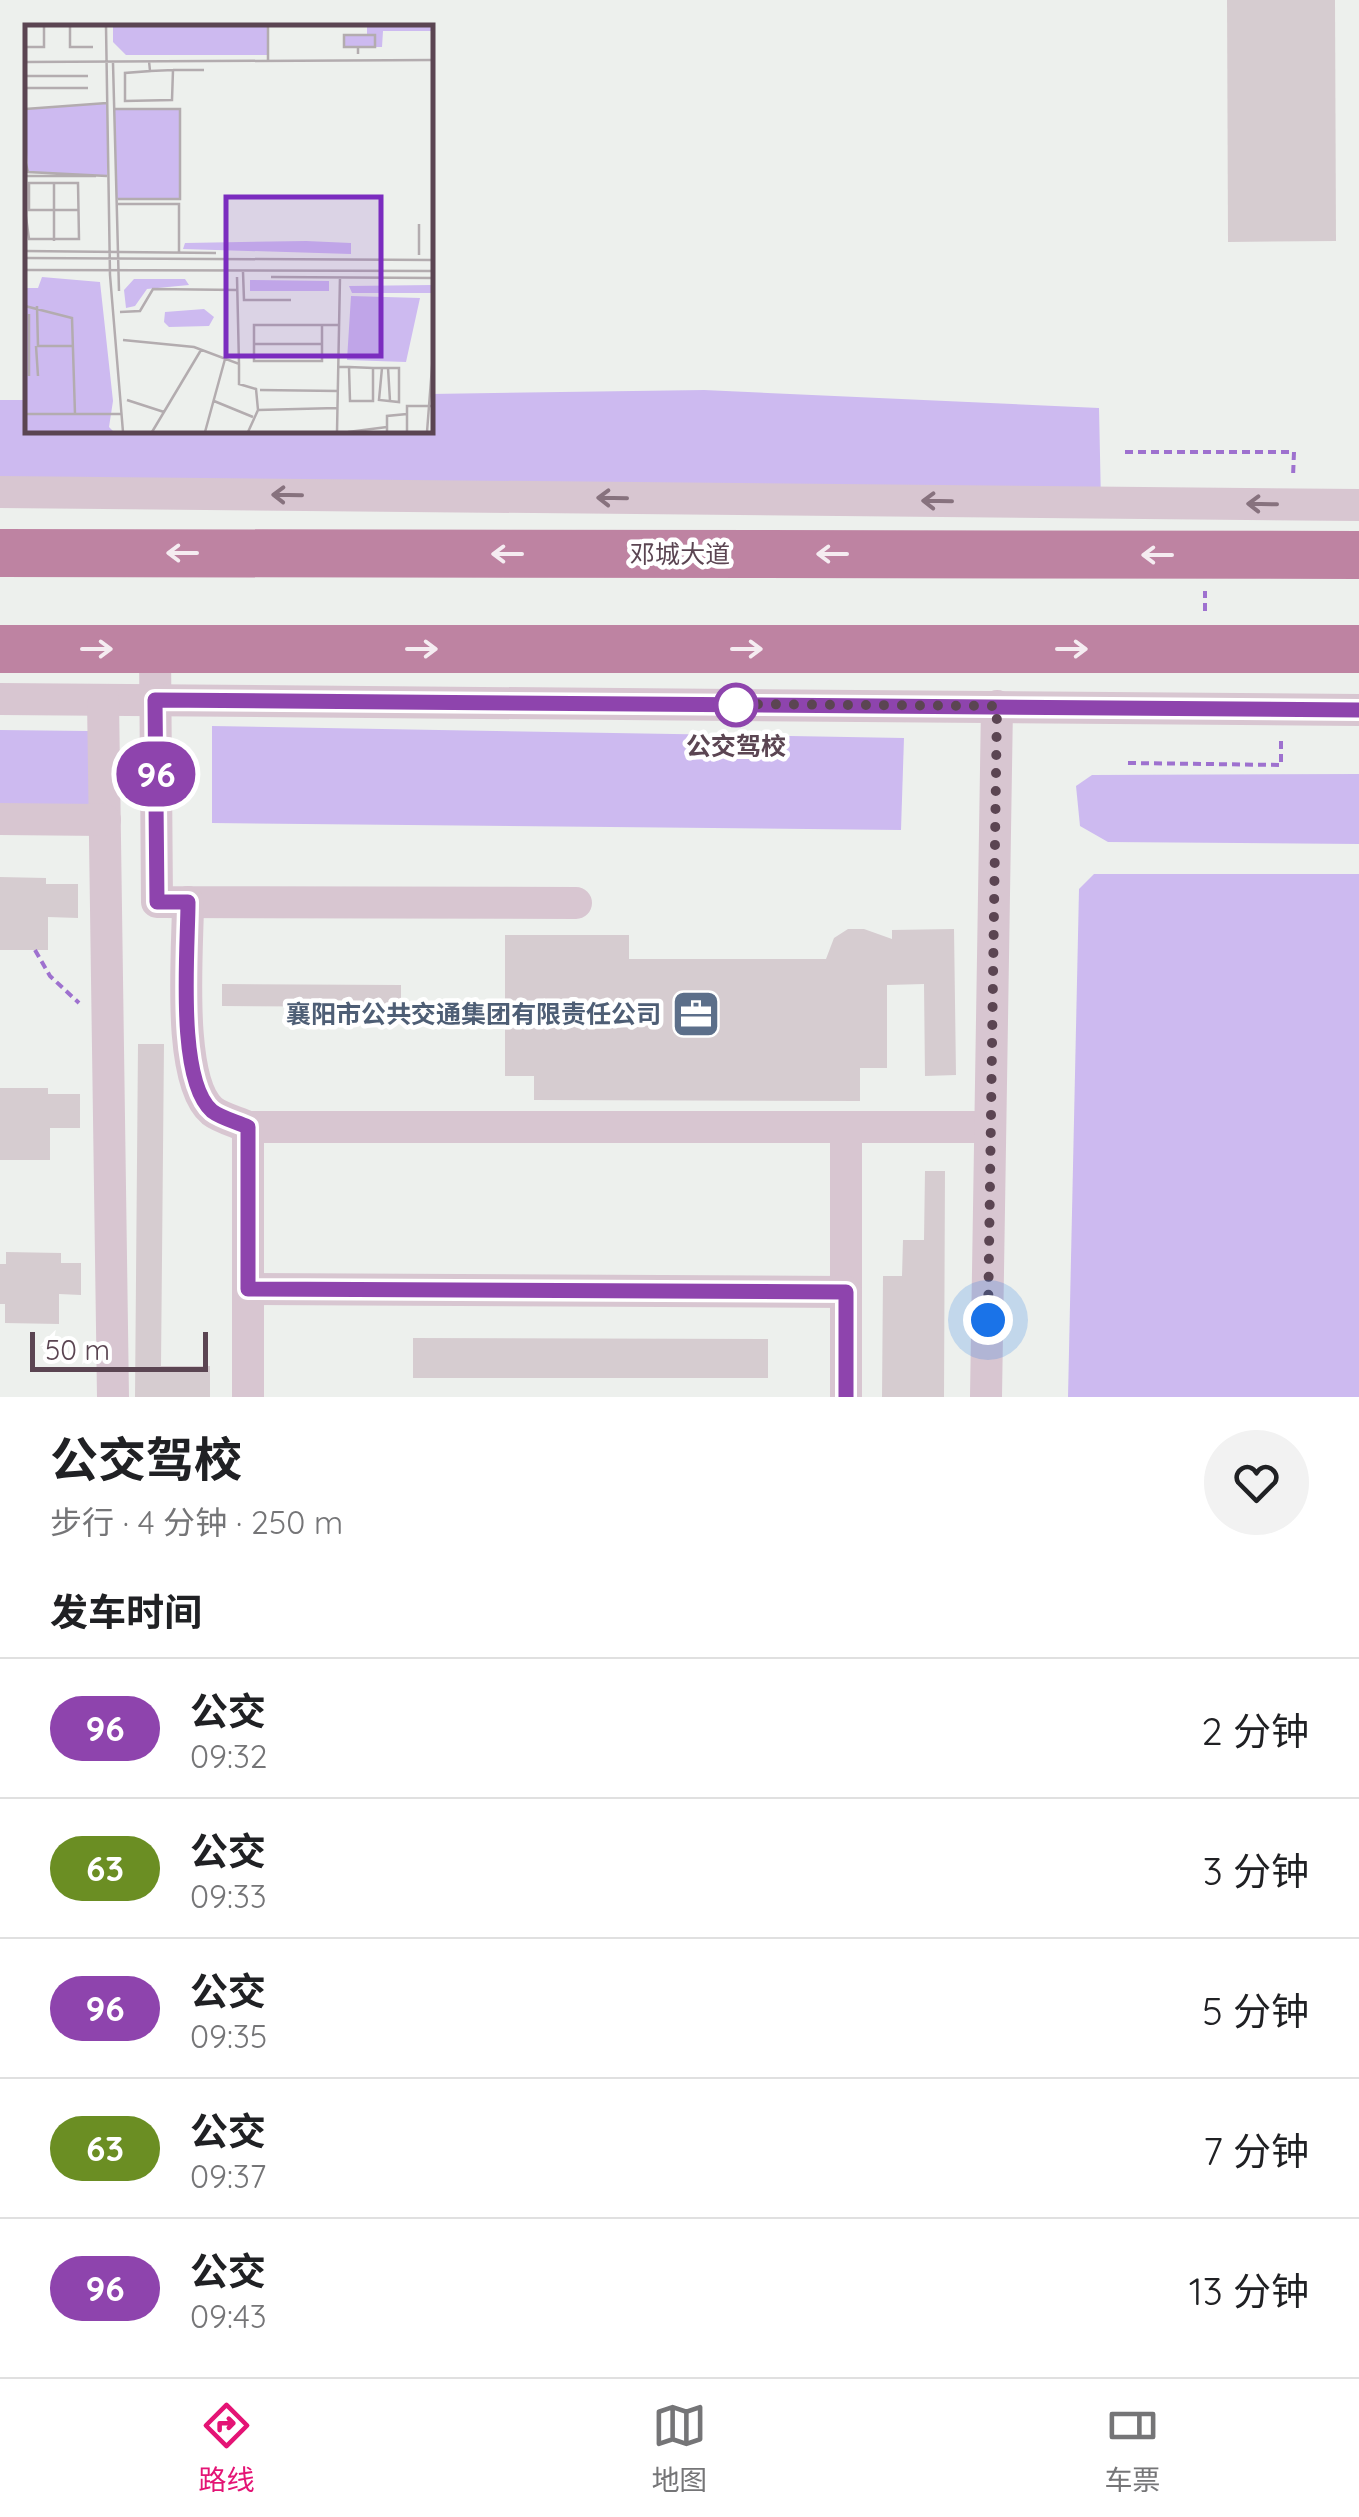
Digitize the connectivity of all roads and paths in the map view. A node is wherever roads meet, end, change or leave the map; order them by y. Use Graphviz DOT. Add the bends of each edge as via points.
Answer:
graph roads {
  1 [pos="1125,452"];
  2 [pos="1293,482"];
  3 [pos="0,492"];
  4 [pos="1359,506"];
  5 [pos="0,553"];
  6 [pos="1359,555"];
  7 [pos="1206,578"];
  8 [pos="1205,616"];
  9 [pos="0,648"];
  10 [pos="155,649"];
  11 [pos="1359,649"];
  12 [pos="0,699"];
  13 [pos="103,700"];
  14 [pos="155,700"];
  15 [pos="997,706"];
  16 [pos="1359,710"];
  17 [pos="1281,732"];
  18 [pos="1128,763"];
  19 [pos="0,819"];
  20 [pos="105,820"];
  21 [pos="188,902"];
  22 [pos="576,903"];
  23 [pos="35,950"];
  24 [pos="108,1012"];
  25 [pos="248,1127"];
  26 [pos="846,1127"];
  27 [pos="990,1127"];
  28 [pos="248,1289"];
  29 [pos="846,1292"];
  30 [pos="113,1397"];
  31 [pos="248,1397"];
  32 [pos="846,1397"];
  33 [pos="986,1397"];
  1 -- 2 [label="path" via="1294,452"];
  4 -- 3 [label="street, one-way"];
  6 -- 5 [label="highway, 邓城大道, one-way"];
  7 -- 8 [label="path"];
  9 -- 10 [label="highway, one-way"];
  10 -- 11 [label="highway, one-way"];
  10 -- 14 [label="street"];
  12 -- 13 [label="street"];
  13 -- 14 [label="street"];
  13 -- 20 [label="street"];
  14 -- 15 [label="street"];
  14 -- 21 [label="street" via="157,902"];
  15 -- 16 [label="street"];
  15 -- 27 [label="street"];
  17 -- 18 [label="path" via="1281,765"];
  19 -- 20 [label="street"];
  20 -- 24 [label="street"];
  21 -- 22 [label="street"];
  21 -- 25 [label="street" via="188,1056 211,1110"];
  23 -- 24 [label="path" via="77,1003"];
  24 -- 30 [label="street"];
  25 -- 26 [label="street"];
  25 -- 28 [label="street"];
  26 -- 27 [label="street"];
  26 -- 29 [label="street"];
  27 -- 33 [label="street"];
  28 -- 29 [label="street"];
  28 -- 31 [label="street"];
  29 -- 32 [label="street"];
}
